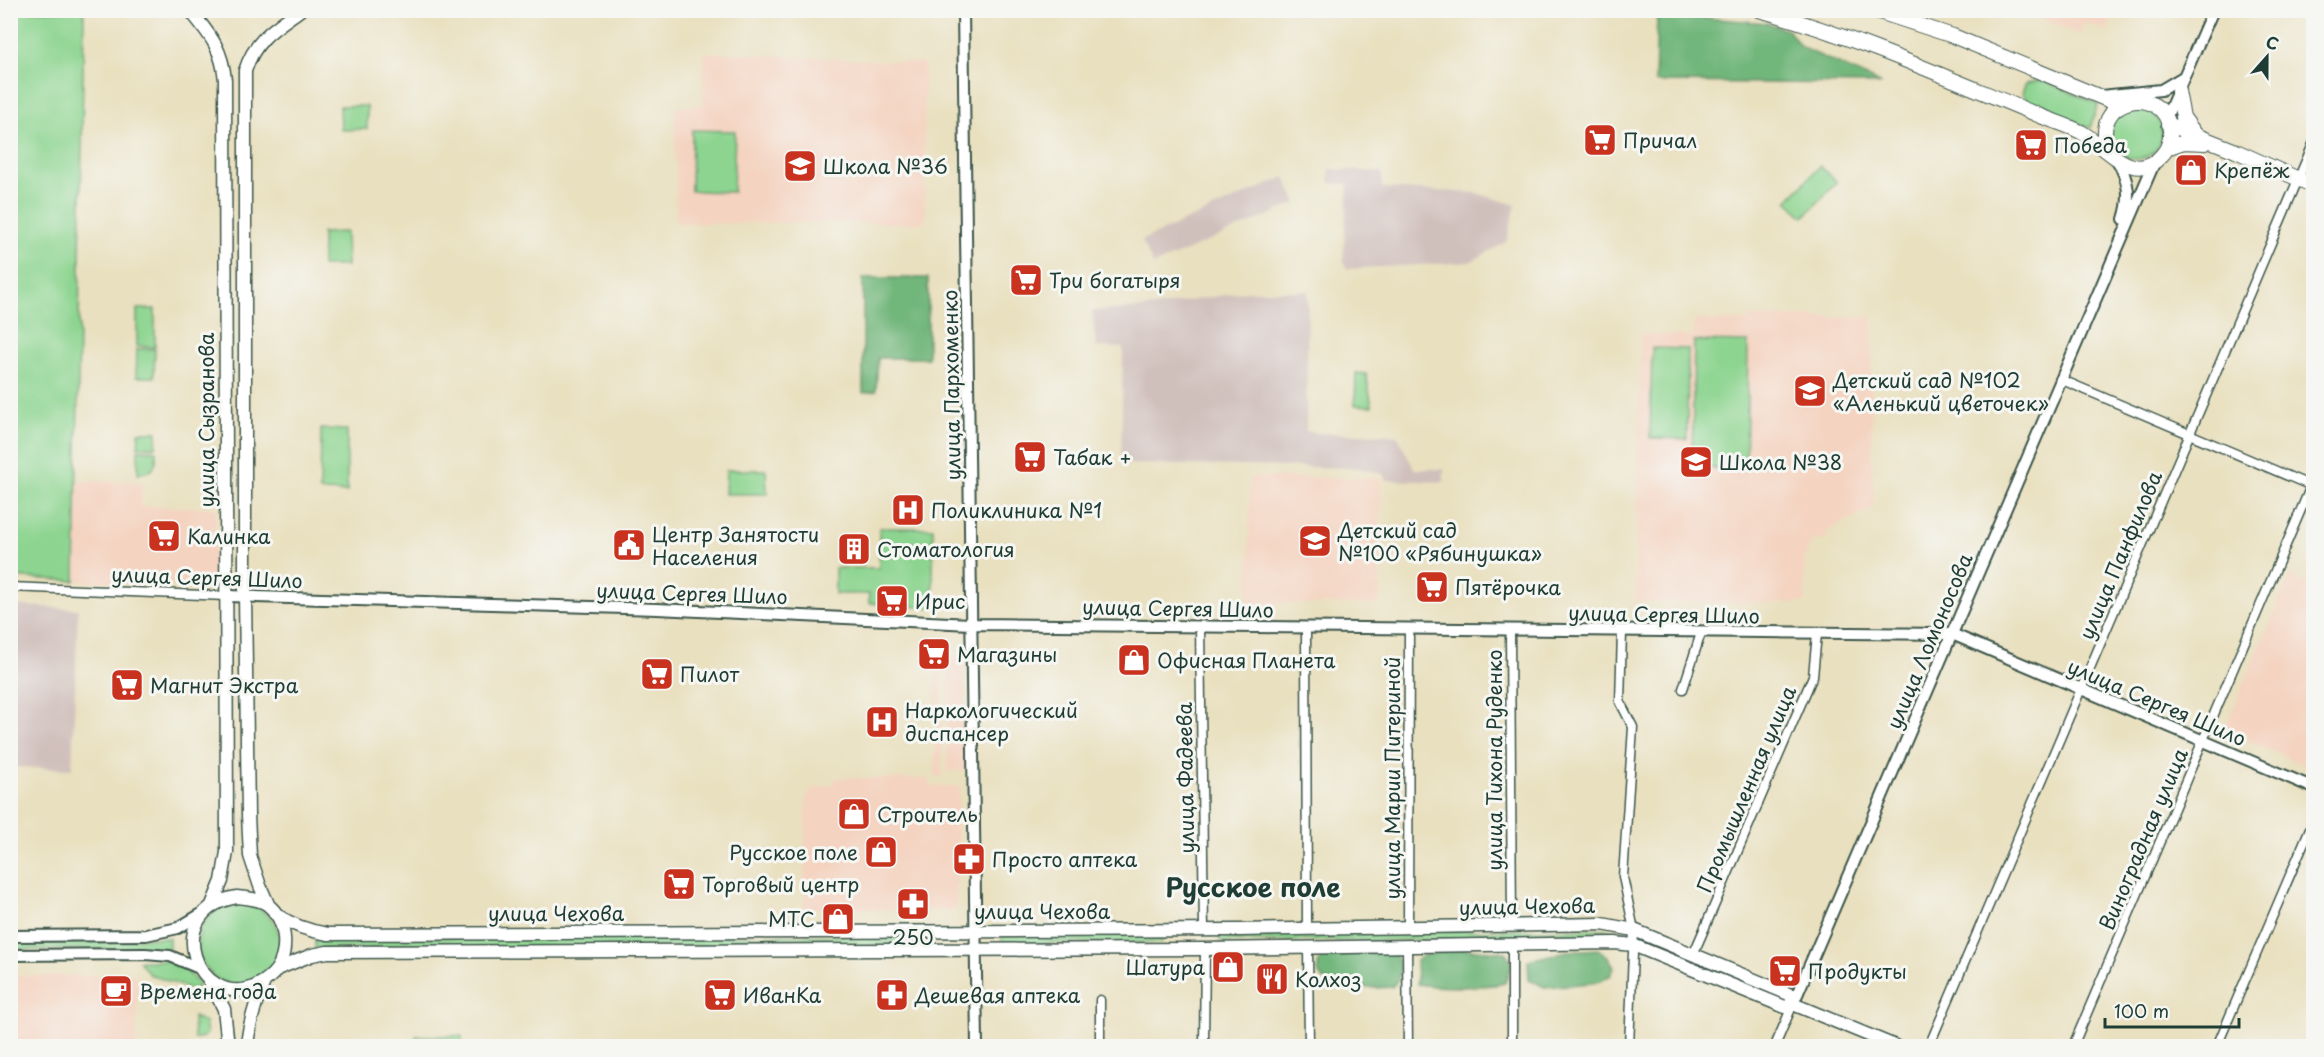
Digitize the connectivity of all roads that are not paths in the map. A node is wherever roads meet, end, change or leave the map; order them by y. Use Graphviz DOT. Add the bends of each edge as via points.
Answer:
graph roads {
  1 [pos="300,10"];
  2 [pos="963,10"];
  3 [pos="1759,10"];
  4 [pos="1873,10"];
  5 [pos="2213,10"];
  6 [pos="191,12"];
  7 [pos="2184,77"];
  8 [pos="2178,91"];
  9 [pos="2098,96"];
  10 [pos="2120,105"];
  11 [pos="2167,121"];
  12 [pos="2196,135"];
  13 [pos="2313,142"];
  14 [pos="2167,148"];
  15 [pos="2236,151"];
  16 [pos="2113,155"];
  17 [pos="2155,162"];
  18 [pos="2298,179"];
  19 [pos="2313,186"];
  20 [pos="2116,249"];
  21 [pos="224,340"];
  22 [pos="246,340"];
  23 [pos="2060,379"];
  24 [pos="2189,434"];
  25 [pos="2313,484"];
  26 [pos="10,587"];
  27 [pos="226,596"];
  28 [pos="245,596"];
  29 [pos="971,624"];
  30 [pos="1200,627"];
  31 [pos="1306,628"];
  32 [pos="1409,629"];
  33 [pos="1510,630"];
  34 [pos="1622,632"];
  35 [pos="1701,633"];
  36 [pos="1816,634"];
  37 [pos="1952,634"];
  38 [pos="1683,689"];
  39 [pos="2081,689"];
  40 [pos="2202,741"];
  41 [pos="2313,788"];
  42 [pos="2313,819"];
  43 [pos="208,909"];
  44 [pos="271,909"];
  45 [pos="1512,925"];
  46 [pos="1408,927"];
  47 [pos="1307,929"];
  48 [pos="1204,930"];
  49 [pos="1634,930"];
  50 [pos="977,931"];
  51 [pos="10,936"];
  52 [pos="1512,944"];
  53 [pos="1407,945"];
  54 [pos="1633,945"];
  55 [pos="1308,947"];
  56 [pos="977,949"];
  57 [pos="1205,949"];
  58 [pos="10,955"];
  59 [pos="1693,955"];
  60 [pos="199,968"];
  61 [pos="277,969"];
  62 [pos="209,978"];
  63 [pos="264,982"];
  64 [pos="1100,1000"];
  65 [pos="1793,1004"];
  66 [pos="228,1047"];
  67 [pos="248,1047"];
  68 [pos="977,1047"];
  69 [pos="1100,1047"];
  70 [pos="1204,1047"];
  71 [pos="1309,1047"];
  72 [pos="1408,1047"];
  73 [pos="1512,1047"];
  74 [pos="1629,1047"];
  75 [pos="1775,1047"];
  76 [pos="1895,1047"];
  77 [pos="1929,1047"];
  78 [pos="2073,1047"];
  79 [pos="2217,1047"];
  1 -- 22 [label="main road, улица Сызранова" via="269,33 251,54 246,71"];
  2 -- 29 [label="street, улица Пархоменко"];
  3 -- 16 [label="main road" via="1848,38 2080,131"];
  4 -- 9 [label="main road" via="1953,36"];
  5 -- 7 [label="street"];
  6 -- 21 [label="main road, улица Сызранова" via="214,40 224,62"];
  7 -- 8 [label="street"];
  7 -- 9 [label="street" via="2162,90"];
  8 -- 11 [label="street"];
  8 -- 12 [label="main road" via="2183,117"];
  9 -- 10 [label="main road"];
  10 -- 11 [label="main road" via="2148,103"];
  10 -- 16 [label="main road" via="2105,124 2104,141"];
  11 -- 12 [label="main road"];
  11 -- 14 [label="main road"];
  12 -- 15 [label="main road"];
  13 -- 18 [label="street, улица Панфилова"];
  14 -- 15 [label="main road" via="2196,141"];
  14 -- 17 [label="main road"];
  15 -- 18 [label="main road"];
  16 -- 17 [label="main road" via="2133,166"];
  16 -- 20 [label="street, улица Ломоносова" via="2125,174 2129,195"];
  17 -- 20 [label="street, улица Ломоносова"];
  18 -- 19 [label="main road"];
  18 -- 24 [label="street, улица Панфилова"];
  20 -- 23 [label="street, улица Ломоносова"];
  21 -- 22 [label="main road"];
  21 -- 27 [label="main road, улица Сызранова"];
  22 -- 28 [label="main road, улица Сызранова"];
  23 -- 24 [label="street"];
  23 -- 37 [label="street, улица Ломоносова"];
  24 -- 25 [label="street"];
  24 -- 39 [label="street, улица Панфилова"];
  25 -- 40 [label="street, Виноградная улица"];
  26 -- 27 [label="street, улица Сергея Шило"];
  27 -- 28 [label="street, улица Сергея Шило"];
  27 -- 43 [label="main road, улица Сызранова" via="227,852 218,896"];
  28 -- 29 [label="street, улица Сергея Шило"];
  28 -- 44 [label="main road, улица Сызранова" via="249,841 255,872"];
  29 -- 30 [label="street, улица Сергея Шило"];
  29 -- 50 [label="street, улица Пархоменко"];
  30 -- 31 [label="street, улица Сергея Шило"];
  30 -- 48 [label="street, улица Фадеева"];
  31 -- 32 [label="street, улица Сергея Шило"];
  31 -- 47 [label="street"];
  32 -- 33 [label="street, улица Сергея Шило"];
  32 -- 46 [label="street, улица Марии Питериной"];
  33 -- 34 [label="street, улица Сергея Шило"];
  33 -- 45 [label="street, улица Тихона Руденко"];
  34 -- 35 [label="street, улица Сергея Шило"];
  34 -- 49 [label="street" via="1620,702 1633,727 1623,878"];
  35 -- 36 [label="street, улица Сергея Шило"];
  35 -- 38 [label="street"];
  36 -- 37 [label="street, улица Сергея Шило"];
  36 -- 59 [label="street, Промышленная улица" via="1813,676"];
  37 -- 39 [label="street, улица Сергея Шило"];
  37 -- 65 [label="street, улица Ломоносова"];
  39 -- 40 [label="street, улица Сергея Шило"];
  39 -- 77 [label="street, улица Панфилова"];
  40 -- 41 [label="street, улица Сергея Шило"];
  40 -- 78 [label="street, Виноградная улица"];
  42 -- 79 [label="street"];
  43 -- 44 [label="main road" via="223,899 237,897 252,898"];
  43 -- 51 [label="street" via="178,928 146,935"];
  43 -- 60 [label="main road" via="196,924 192,944"];
  44 -- 50 [label="main road, улица Чехова" via="295,927 328,934"];
  44 -- 61 [label="main road" via="285,937"];
  45 -- 46 [label="main road, улица Чехова"];
  45 -- 49 [label="main road, улица Чехова" via="1602,924"];
  46 -- 47 [label="main road, улица Чехова"];
  47 -- 48 [label="main road, улица Чехова"];
  48 -- 50 [label="main road, улица Чехова"];
  48 -- 57 [label="main road"];
  49 -- 54 [label="street"];
  49 -- 59 [label="main road, улица Чехова"];
  50 -- 56 [label="street, улица Пархоменко"];
  52 -- 53 [label="main road, улица Чехова"];
  52 -- 54 [label="main road, улица Чехова"];
  52 -- 73 [label="street"];
  53 -- 55 [label="main road, улица Чехова"];
  53 -- 72 [label="street"];
  54 -- 65 [label="main road, улица Чехова" via="1785,1006"];
  54 -- 74 [label="street"];
  55 -- 57 [label="main road, улица Чехова"];
  55 -- 71 [label="street"];
  56 -- 57 [label="main road, улица Чехова"];
  56 -- 61 [label="main road, улица Чехова" via="327,952"];
  56 -- 68 [label="street, улица Пархоменко"];
  57 -- 70 [label="street"];
  58 -- 60 [label="street" via="145,954 170,956"];
  59 -- 65 [label="main road, улица Чехова" via="1791,995"];
  60 -- 62 [label="main road"];
  61 -- 63 [label="main road"];
  62 -- 63 [label="main road" via="219,985 241,989"];
  62 -- 66 [label="main road" via="224,1009"];
  63 -- 67 [label="main road" via="252,1010"];
  64 -- 69 [label="street"];
  65 -- 75 [label="street, улица Ломоносова"];
  65 -- 76 [label="main road, улица Чехова"];
}
